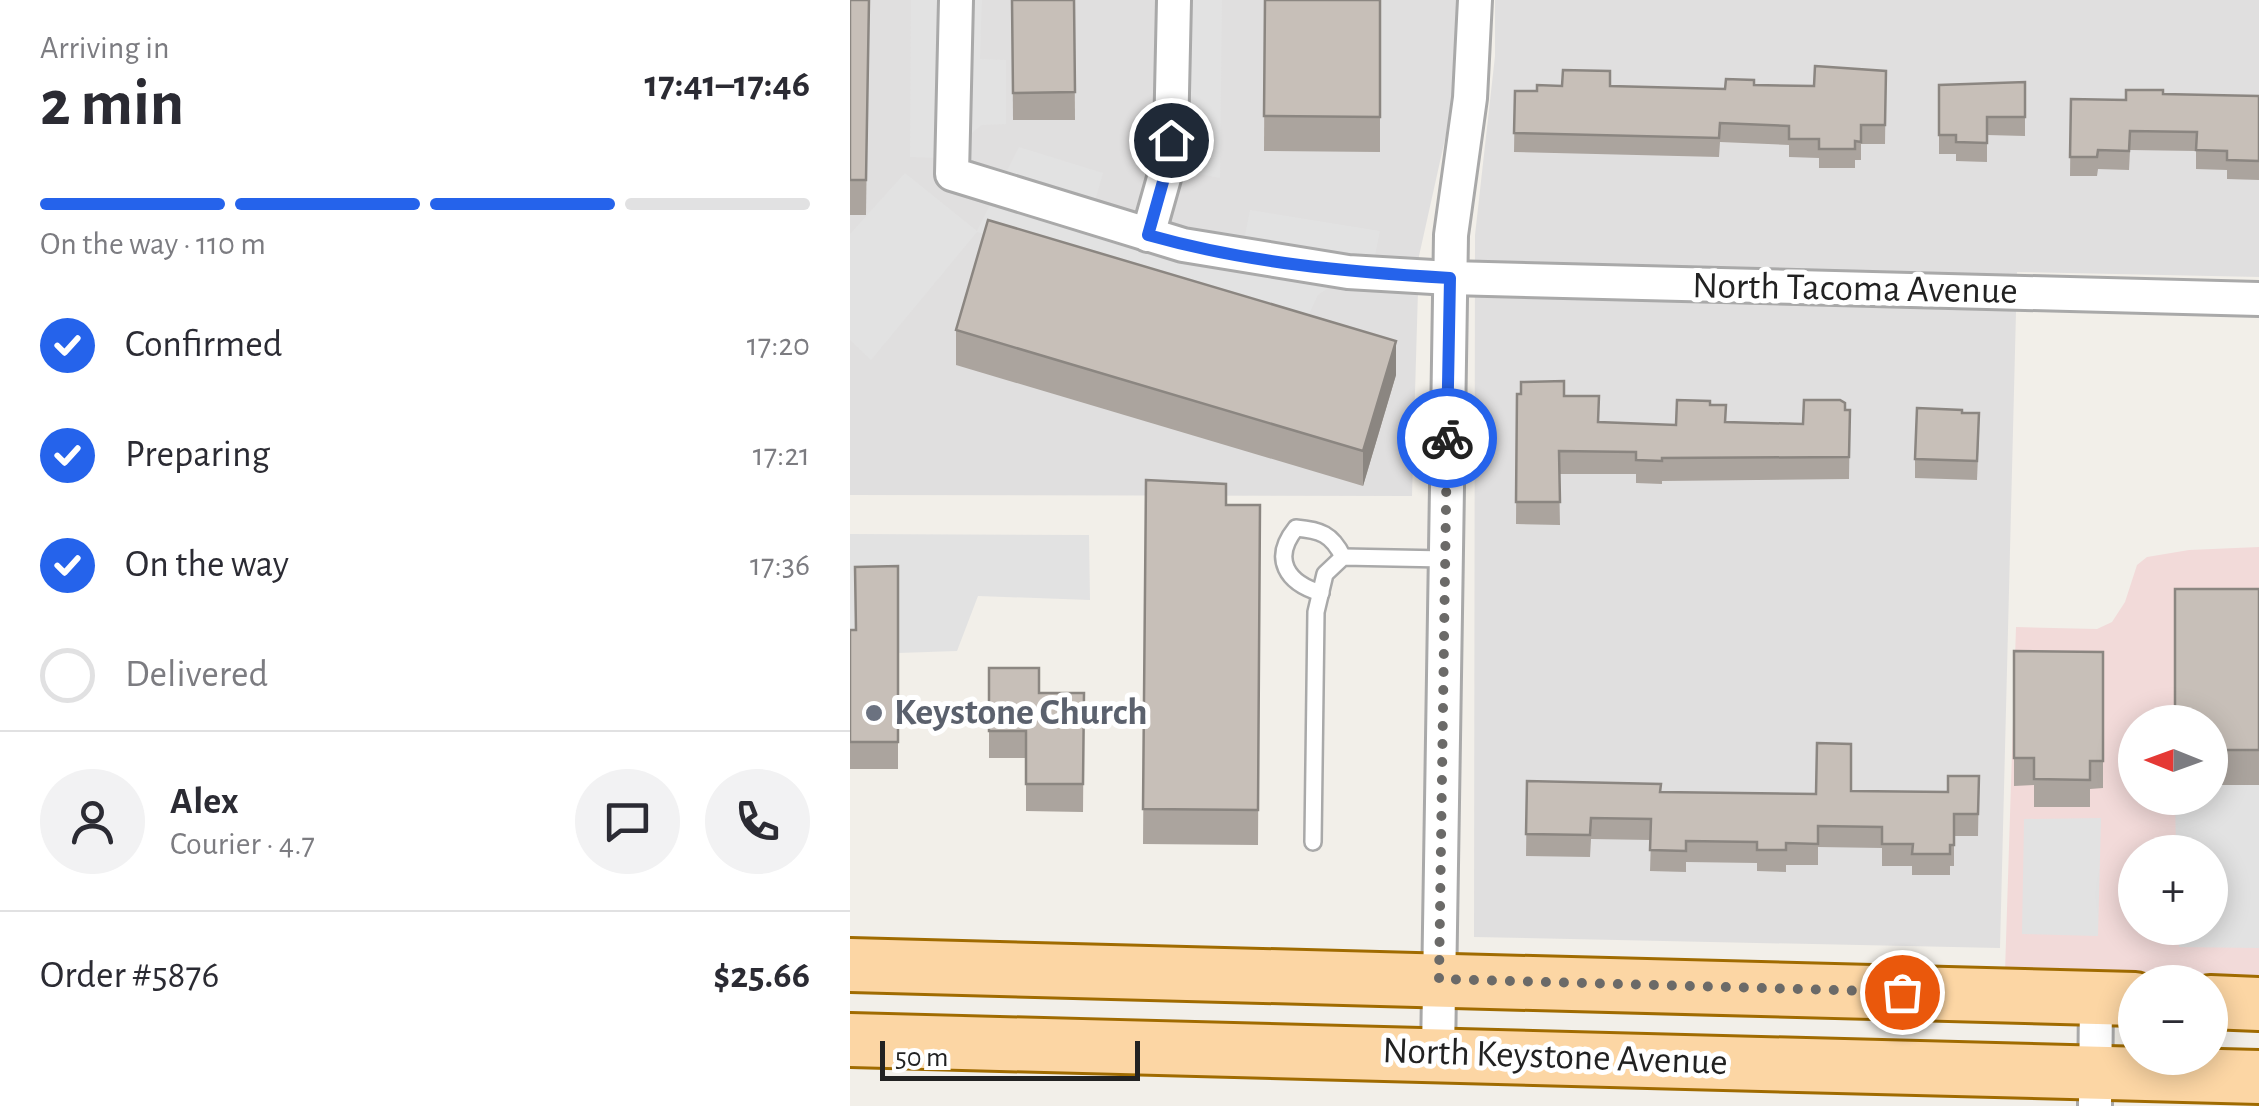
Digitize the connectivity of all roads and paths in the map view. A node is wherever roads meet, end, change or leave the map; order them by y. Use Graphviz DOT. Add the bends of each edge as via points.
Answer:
graph roads {
  1 [pos="956,0"];
  2 [pos="1174,0"];
  3 [pos="1475,0"];
  4 [pos="1148,235"];
  5 [pos="1450,278"];
  6 [pos="2259,299"];
  7 [pos="1343,557"];
  8 [pos="1445,559"];
  9 [pos="1320,593"];
  10 [pos="1313,842"];
  11 [pos="850,966"];
  12 [pos="1439,979"];
  13 [pos="2116,998"];
  14 [pos="2228,1003"];
  15 [pos="2259,1004"];
  16 [pos="850,1040"];
  17 [pos="1438,1054"];
  18 [pos="2259,1077"];
  19 [pos="2095,1089"];
  1 -- 4 [label="street, North Tacoma Avenue" via="952,174"];
  2 -- 4 [label="street" via="1171,140"];
  3 -- 5 [label="street"];
  4 -- 5 [label="street, North Tacoma Avenue" via="1301,266"];
  5 -- 6 [label="street, North Tacoma Avenue"];
  5 -- 8 [label="street"];
  7 -- 8 [label="lane"];
  7 -- 9 [label="lane" via="1325,574"];
  7 -- 9 [label="lane" via="1319,530 1296,528 1286,540 1287,574"];
  8 -- 12 [label="street"];
  9 -- 10 [label="lane"];
  11 -- 12 [label="main road, North Keystone Avenue"];
  12 -- 13 [label="main road, North Keystone Avenue"];
  12 -- 17 [label="street"];
  13 -- 19 [label="street"];
  14 -- 15 [label="main road"];
  16 -- 17 [label="main road, North Keystone Avenue"];
  17 -- 19 [label="main road, North Keystone Avenue"];
  18 -- 19 [label="main road, North Keystone Avenue"];
}
